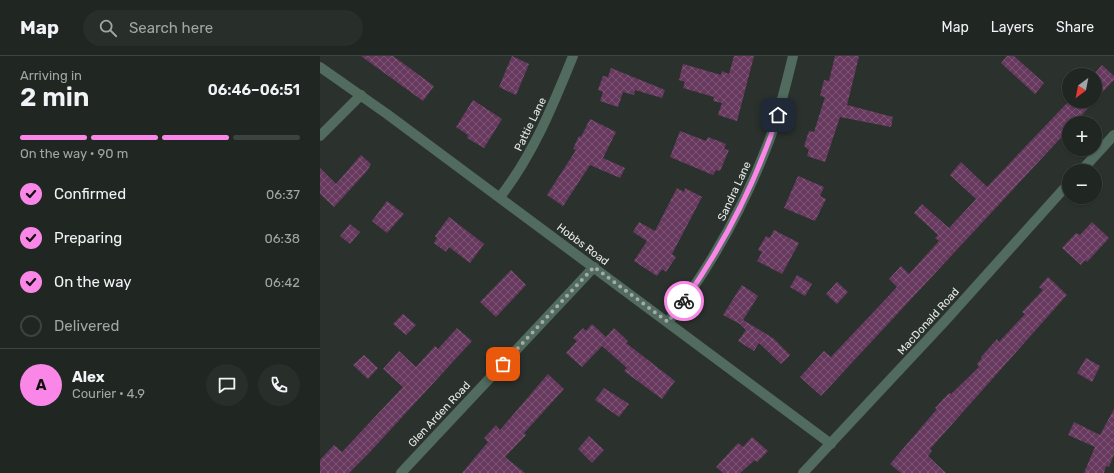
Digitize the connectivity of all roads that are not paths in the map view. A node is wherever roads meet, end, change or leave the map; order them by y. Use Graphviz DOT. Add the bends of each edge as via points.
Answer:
graph roads {
  1 [pos="573,56"];
  2 [pos="793,56"];
  3 [pos="320,67"];
  4 [pos="361,95"];
  5 [pos="1114,135"];
  6 [pos="320,136"];
  7 [pos="1087,164"];
  8 [pos="1062,191"];
  9 [pos="500,197"];
  10 [pos="594,267"];
  11 [pos="668,322"];
  12 [pos="831,444"];
  13 [pos="401,473"];
  14 [pos="803,473"];
  1 -- 9 [label="street, Pattie Lane" via="534,145"];
  2 -- 11 [label="street, Sandra Lane" via="769,140 748,193 707,268"];
  3 -- 4 [label="street, Hobbs Road"];
  4 -- 6 [label="street"];
  4 -- 9 [label="street, Hobbs Road"];
  5 -- 7 [label="street"];
  8 -- 12 [label="street, MacDonald Road"];
  9 -- 10 [label="street, Hobbs Road"];
  10 -- 11 [label="street, Hobbs Road"];
  10 -- 13 [label="street, Glen Arden Road"];
  11 -- 12 [label="street, Hobbs Road"];
  12 -- 14 [label="street, MacDonald Road"];
}
